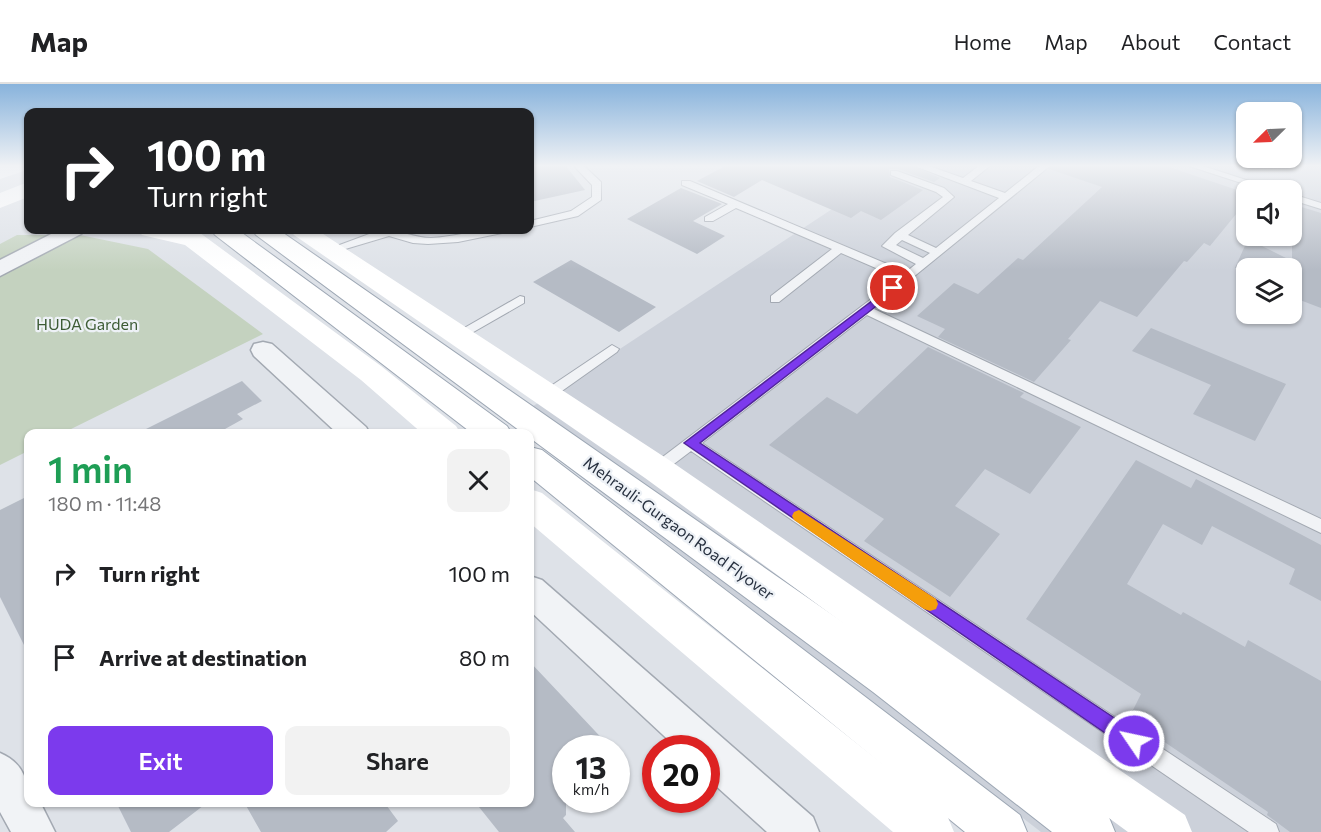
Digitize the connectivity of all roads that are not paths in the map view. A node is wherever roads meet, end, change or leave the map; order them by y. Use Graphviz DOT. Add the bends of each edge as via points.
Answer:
graph roads {
  1 [pos="595,200"];
  2 [pos="726,200"];
  3 [pos="945,200"];
  4 [pos="1002,200"];
  5 [pos="1302,200"];
  6 [pos="736,204"];
  7 [pos="1321,206"];
  8 [pos="709,219"];
  9 [pos="534,223"];
  10 [pos="66,234"];
  11 [pos="187,234"];
  12 [pos="228,234"];
  13 [pos="270,234"];
  14 [pos="308,234"];
  15 [pos="378,234"];
  16 [pos="394,234"];
  17 [pos="481,234"];
  18 [pos="899,235"];
  19 [pos="841,249"];
  20 [pos="332,250"];
  21 [pos="938,252"];
  22 [pos="924,263"];
  23 [pos="0,269"];
  24 [pos="907,277"];
  25 [pos="775,299"];
  26 [pos="520,300"];
  27 [pos="866,310"];
  28 [pos="459,335"];
  29 [pos="612,349"];
  30 [pos="263,350"];
  31 [pos="547,394"];
  32 [pos="350,429"];
  33 [pos="439,429"];
  34 [pos="489,429"];
  35 [pos="691,443"];
  36 [pos="534,462"];
  37 [pos="657,468"];
  38 [pos="534,506"];
  39 [pos="1321,526"];
  40 [pos="534,594"];
  41 [pos="691,735"];
  42 [pos="720,762"];
  43 [pos="0,773"];
  44 [pos="34,832"];
  45 [pos="798,832"];
  46 [pos="930,832"];
  47 [pos="1003,832"];
  48 [pos="1091,832"];
  49 [pos="1168,832"];
  50 [pos="1268,832"];
  1 -- 9 [label="lane" via="587,209 564,218"];
  2 -- 6 [label="lane"];
  3 -- 18 [label="lane"];
  4 -- 21 [label="lane"];
  5 -- 7 [label="lane"];
  6 -- 8 [label="lane"];
  6 -- 19 [label="lane"];
  10 -- 23 [label="street"];
  11 -- 33 [label="main road"];
  12 -- 34 [label="main road"];
  13 -- 48 [label="main road, Mehrauli-Gurgaon Road Flyover" via="878,671"];
  14 -- 20 [label="main road"];
  15 -- 20 [label="lane"];
  16 -- 17 [label="lane" via="421,242"];
  18 -- 21 [label="lane"];
  18 -- 22 [label="lane" via="888,246"];
  19 -- 24 [label="lane"];
  19 -- 25 [label="lane"];
  20 -- 28 [label="main road"];
  21 -- 22 [label="lane"];
  22 -- 24 [label="lane"];
  24 -- 27 [label="lane"];
  26 -- 28 [label="lane"];
  27 -- 35 [label="lane"];
  27 -- 39 [label="lane"];
  28 -- 31 [label="main road"];
  29 -- 31 [label="lane"];
  30 -- 32 [label="street"];
  31 -- 37 [label="main road"];
  35 -- 37 [label="lane"];
  35 -- 50 [label="lane"];
  36 -- 47 [label="main road, Mehrauli-Gurgaon Road Flyover"];
  37 -- 49 [label="main road"];
  38 -- 46 [label="main road"];
  40 -- 41 [label="street"];
  42 -- 45 [label="street"];
  43 -- 44 [label="street"];
}
